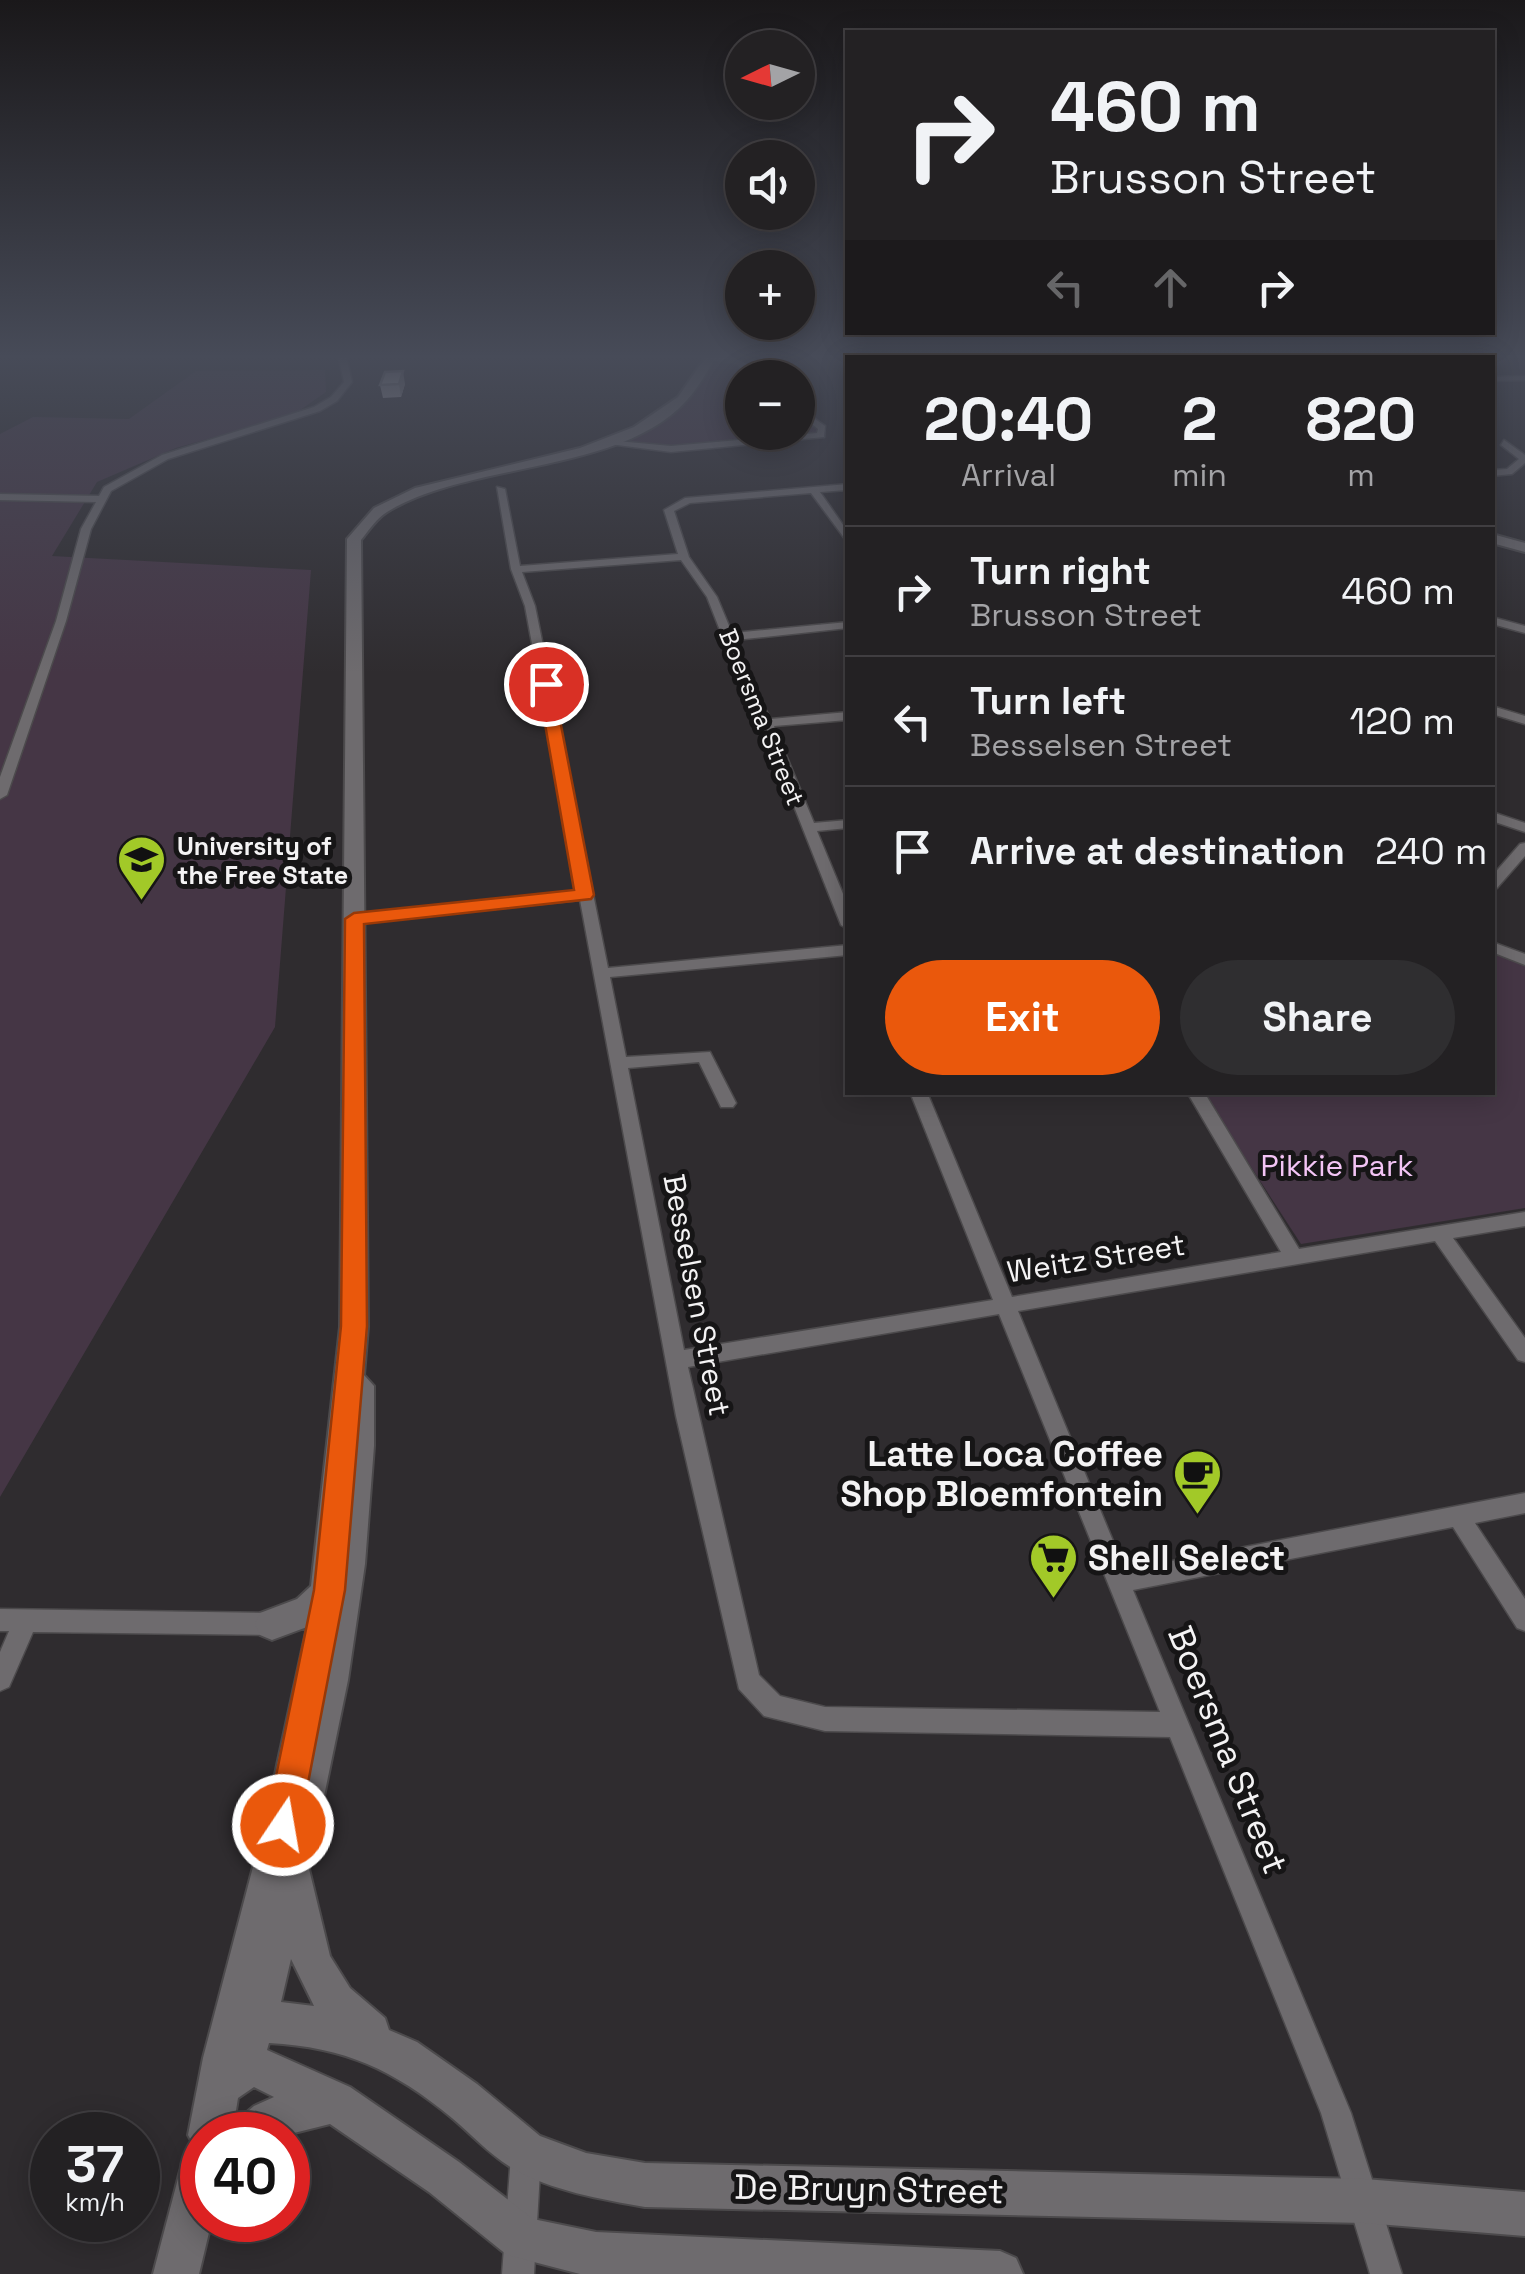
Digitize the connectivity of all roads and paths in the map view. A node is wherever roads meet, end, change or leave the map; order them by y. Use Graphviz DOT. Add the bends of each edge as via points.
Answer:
graph roads {
  1 [pos="155,461"];
  2 [pos="538,461"];
  3 [pos="1522,461"];
  4 [pos="1495,473"];
  5 [pos="845,487"];
  6 [pos="500,489"];
  7 [pos="814,490"];
  8 [pos="0,497"];
  9 [pos="99,499"];
  10 [pos="845,536"];
  11 [pos="1495,539"];
  12 [pos="1525,548"];
  13 [pos="1495,549"];
  14 [pos="684,557"];
  15 [pos="1525,557"];
  16 [pos="516,568"];
  17 [pos="1495,621"];
  18 [pos="845,625"];
  19 [pos="1525,630"];
  20 [pos="730,637"];
  21 [pos="1495,711"];
  22 [pos="845,716"];
  23 [pos="1525,720"];
  24 [pos="767,724"];
  25 [pos="0,795"];
  26 [pos="1495,817"];
  27 [pos="845,824"];
  28 [pos="808,828"];
  29 [pos="1525,828"];
  30 [pos="1525,847"];
  31 [pos="1495,882"];
  32 [pos="584,895"];
  33 [pos="845,918"];
  34 [pos="354,919"];
  35 [pos="1495,947"];
  36 [pos="845,950"];
  37 [pos="1525,960"];
  38 [pos="604,973"];
  39 [pos="618,1062"];
  40 [pos="919,1095"];
  41 [pos="1197,1095"];
  42 [pos="727,1103"];
  43 [pos="1525,1219"];
  44 [pos="1440,1234"];
  45 [pos="1294,1257"];
  46 [pos="1007,1302"];
  47 [pos="1525,1354"];
  48 [pos="677,1360"];
  49 [pos="1525,1503"];
  50 [pos="1460,1518"];
  51 [pos="1119,1582"];
  52 [pos="332,1613"];
  53 [pos="0,1620"];
  54 [pos="1525,1620"];
  55 [pos="26,1621"];
  56 [pos="272,1624"];
  57 [pos="0,1679"];
  58 [pos="1177,1725"];
  59 [pos="293,1854"];
  60 [pos="239,2040"];
  61 [pos="402,2057"];
  62 [pos="335,2102"];
  63 [pos="219,2112"];
  64 [pos="288,2112"];
  65 [pos="526,2152"];
  66 [pos="1365,2200"];
  67 [pos="1525,2214"];
  68 [pos="185,2242"];
  69 [pos="520,2257"];
  70 [pos="176,2274"];
  71 [pos="1000,2274"];
  72 [pos="1386,2274"];
  1 -- 9 [label="street" via="114,482"];
  2 -- 34 [label="street" via="425,491 380,510 358,529 351,551"];
  3 -- 4 [label="street"];
  5 -- 7 [label="street"];
  6 -- 16 [label="street, Besselsen Street"];
  7 -- 10 [label="street"];
  7 -- 14 [label="street, Boersma Street" via="672,506"];
  8 -- 9 [label="street"];
  9 -- 25 [label="street"];
  11 -- 12 [label="street"];
  13 -- 15 [label="street"];
  14 -- 16 [label="street"];
  14 -- 20 [label="street, Boersma Street"];
  16 -- 32 [label="street, Besselsen Street" via="530,606"];
  17 -- 19 [label="street"];
  18 -- 20 [label="street"];
  20 -- 24 [label="street, Boersma Street"];
  21 -- 23 [label="street"];
  22 -- 24 [label="street"];
  24 -- 28 [label="street, Boersma Street"];
  26 -- 29 [label="street"];
  27 -- 28 [label="street"];
  28 -- 33 [label="street, Boersma Street"];
  30 -- 31 [label="street"];
  32 -- 34 [label="street"];
  32 -- 38 [label="street, Besselsen Street"];
  34 -- 52 [label="street" via="354,1326 347,1496"];
  35 -- 37 [label="street"];
  36 -- 38 [label="street"];
  38 -- 39 [label="street, Besselsen Street"];
  39 -- 42 [label="street" via="704,1056"];
  39 -- 48 [label="street, Besselsen Street"];
  40 -- 46 [label="street, Boersma Street"];
  41 -- 45 [label="street"];
  43 -- 44 [label="street, Weitz Street"];
  44 -- 45 [label="street, Weitz Street"];
  44 -- 47 [label="street"];
  45 -- 46 [label="street, Weitz Street"];
  46 -- 48 [label="street, Weitz Street"];
  46 -- 51 [label="street, Boersma Street"];
  48 -- 58 [label="street, Besselsen Street" via="740,1654 748,1681 773,1706 825,1719"];
  49 -- 50 [label="street"];
  50 -- 51 [label="street"];
  50 -- 54 [label="street"];
  51 -- 58 [label="street, Boersma Street"];
  52 -- 56 [label="street" via="308,1612"];
  52 -- 59 [label="street"];
  52 -- 60 [label="street"];
  53 -- 55 [label="street"];
  55 -- 56 [label="street"];
  55 -- 57 [label="street"];
  58 -- 66 [label="street, Boersma Street" via="1336,2113"];
  59 -- 60 [label="street"];
  59 -- 61 [label="street" via="298,1920 322,1985 344,2014"];
  60 -- 61 [label="street, De Bruyn Street" via="300,2024 354,2034"];
  60 -- 62 [label="street"];
  60 -- 63 [label="street"];
  61 -- 65 [label="street, De Bruyn Street"];
  62 -- 64 [label="street"];
  62 -- 69 [label="street" via="444,2177"];
  65 -- 66 [label="street, De Bruyn Street" via="586,2175 645,2185"];
  65 -- 69 [label="street"];
  66 -- 67 [label="street, De Bruyn Street"];
  66 -- 72 [label="street, Boersma Street"];
  68 -- 70 [label="street"];
  69 -- 71 [label="street"];
}
